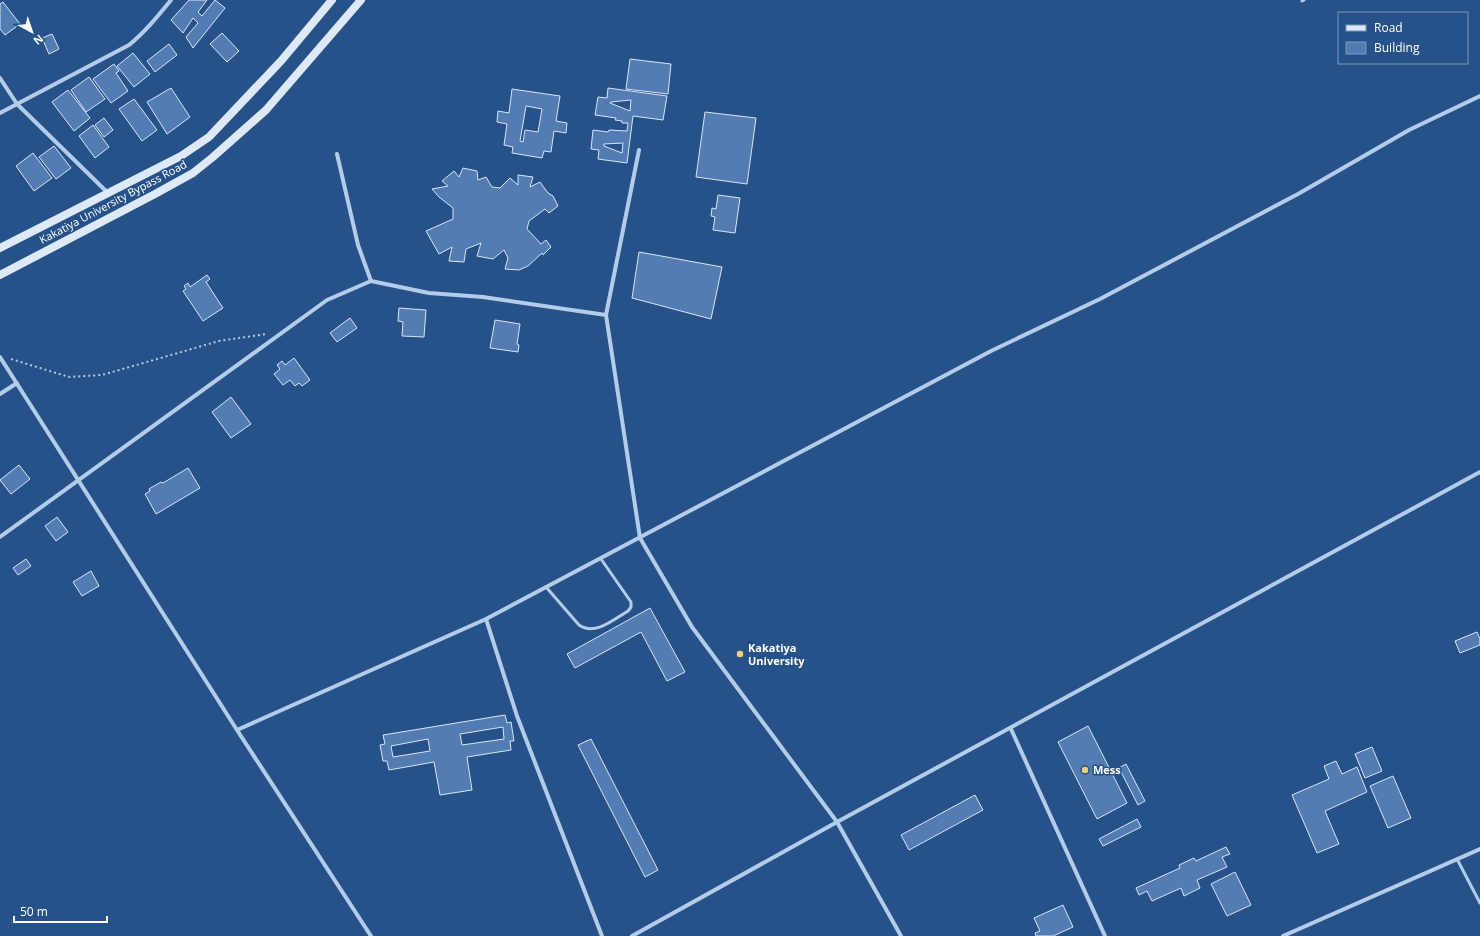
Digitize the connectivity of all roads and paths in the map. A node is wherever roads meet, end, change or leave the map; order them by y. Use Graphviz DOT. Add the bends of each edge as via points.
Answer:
graph roads {
  1 [pos="171,0"];
  2 [pos="332,0"];
  3 [pos="362,0"];
  4 [pos="0,78"];
  5 [pos="1480,96"];
  6 [pos="17,104"];
  7 [pos="0,113"];
  8 [pos="639,150"];
  9 [pos="337,154"];
  10 [pos="108,193"];
  11 [pos="0,248"];
  12 [pos="0,275"];
  13 [pos="371,281"];
  14 [pos="606,315"];
  15 [pos="283,332"];
  16 [pos="0,357"];
  17 [pos="7,358"];
  18 [pos="16,383"];
  19 [pos="0,394"];
  20 [pos="1480,472"];
  21 [pos="78,481"];
  22 [pos="0,537"];
  23 [pos="640,538"];
  24 [pos="601,559"];
  25 [pos="546,587"];
  26 [pos="486,619"];
  27 [pos="1011,729"];
  28 [pos="236,730"];
  29 [pos="837,822"];
  30 [pos="1480,849"];
  31 [pos="1457,859"];
  32 [pos="1480,903"];
  33 [pos="371,936"];
  34 [pos="602,936"];
  35 [pos="632,936"];
  36 [pos="901,936"];
  37 [pos="1105,936"];
  38 [pos="1283,936"];
  1 -- 6 [label="street" via="151,25 129,45"];
  2 -- 10 [label="main road, Kakatiya University Bypass Road" via="281,61 209,137 181,156"];
  3 -- 12 [label="main road, Kakatiya University Bypass Road" via="266,110 193,173"];
  4 -- 6 [label="street"];
  5 -- 23 [label="street" via="1409,130 1298,194 1100,299 991,351"];
  6 -- 7 [label="street"];
  6 -- 10 [label="street"];
  8 -- 14 [label="street"];
  9 -- 13 [label="street" via="358,245"];
  10 -- 11 [label="main road, Kakatiya University Bypass Road"];
  13 -- 14 [label="street" via="429,293 483,297"];
  13 -- 15 [label="street" via="327,300"];
  14 -- 23 [label="street"];
  15 -- 17 [label="path" via="219,341 102,375 69,378"];
  15 -- 21 [label="street"];
  16 -- 18 [label="street"];
  18 -- 19 [label="street"];
  18 -- 21 [label="street"];
  20 -- 27 [label="street"];
  21 -- 22 [label="street"];
  21 -- 28 [label="street"];
  23 -- 24 [label="street"];
  23 -- 29 [label="street" via="692,627"];
  24 -- 25 [label="street"];
  24 -- 25 [label="lane" via="631,607 597,628 585,629 579,625"];
  25 -- 26 [label="street"];
  26 -- 28 [label="street"];
  26 -- 34 [label="street" via="517,716"];
  27 -- 29 [label="street"];
  27 -- 37 [label="street"];
  28 -- 33 [label="street"];
  29 -- 35 [label="street"];
  29 -- 36 [label="street"];
  30 -- 31 [label="street"];
  31 -- 32 [label="lane"];
  31 -- 38 [label="street"];
}
